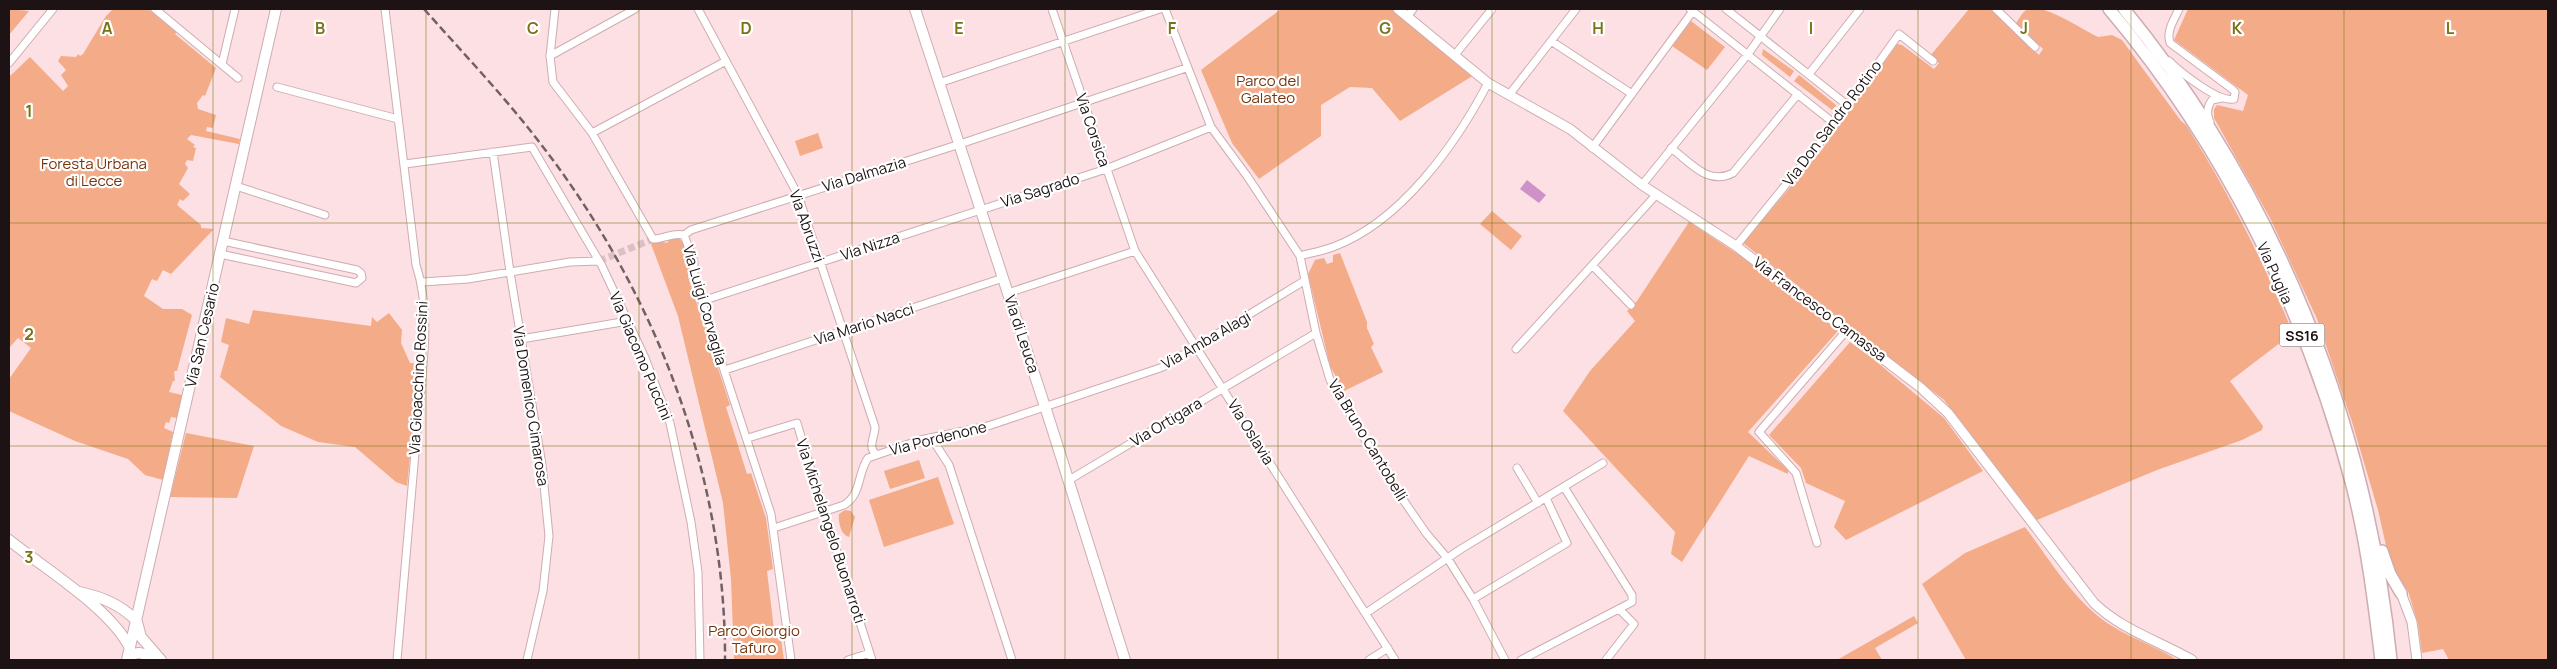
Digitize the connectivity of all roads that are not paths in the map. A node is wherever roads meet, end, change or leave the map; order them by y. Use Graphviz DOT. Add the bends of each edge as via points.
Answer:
graph roads {
  1 [pos="53,9"];
  2 [pos="155,9"];
  3 [pos="235,9"];
  4 [pos="276,9"];
  5 [pos="385,9"];
  6 [pos="555,9"];
  7 [pos="635,9"];
  8 [pos="698,9"];
  9 [pos="916,9"];
  10 [pos="1052,9"];
  11 [pos="1160,9"];
  12 [pos="1165,9"];
  13 [pos="1398,9"];
  14 [pos="1413,9"];
  15 [pos="1492,9"];
  16 [pos="1576,9"];
  17 [pos="1726,9"];
  18 [pos="1780,9"];
  19 [pos="1860,9"];
  20 [pos="1996,9"];
  21 [pos="2108,9"];
  22 [pos="2124,9"];
  23 [pos="2179,9"];
  24 [pos="1691,10"];
  25 [pos="1407,17"];
  26 [pos="1760,35"];
  27 [pos="1551,41"];
  28 [pos="1063,42"];
  29 [pos="2035,47"];
  30 [pos="2156,48"];
  31 [pos="1748,54"];
  32 [pos="550,56"];
  33 [pos="1454,56"];
  34 [pos="726,61"];
  35 [pos="1933,61"];
  36 [pos="9,63"];
  37 [pos="222,64"];
  38 [pos="1186,68"];
  39 [pos="1810,74"];
  40 [pos="238,78"];
  41 [pos="939,83"];
  42 [pos="1488,83"];
  43 [pos="277,86"];
  44 [pos="1632,94"];
  45 [pos="1798,94"];
  46 [pos="1509,95"];
  47 [pos="2222,98"];
  48 [pos="1083,102"];
  49 [pos="1847,105"];
  50 [pos="398,119"];
  51 [pos="1835,124"];
  52 [pos="1211,127"];
  53 [pos="592,133"];
  54 [pos="2220,143"];
  55 [pos="960,144"];
  56 [pos="1592,148"];
  57 [pos="1671,148"];
  58 [pos="493,152"];
  59 [pos="405,164"];
  60 [pos="1106,169"];
  61 [pos="1642,185"];
  62 [pos="236,186"];
  63 [pos="798,195"];
  64 [pos="1656,195"];
  65 [pos="981,210"];
  66 [pos="325,215"];
  67 [pos="684,235"];
  68 [pos="223,241"];
  69 [pos="1736,246"];
  70 [pos="1135,251"];
  71 [pos="220,254"];
  72 [pos="1300,256"];
  73 [pos="599,261"];
  74 [pos="820,262"];
  75 [pos="1593,266"];
  76 [pos="510,272"];
  77 [pos="1004,278"];
  78 [pos="1304,281"];
  79 [pos="422,282"];
  80 [pos="1008,293"];
  81 [pos="702,301"];
  82 [pos="1631,305"];
  83 [pos="628,321"];
  84 [pos="1847,330"];
  85 [pos="843,331"];
  86 [pos="1316,333"];
  87 [pos="521,339"];
  88 [pos="1195,348"];
  89 [pos="1516,349"];
  90 [pos="725,370"];
  91 [pos="1223,388"];
  92 [pos="1046,407"];
  93 [pos="748,438"];
  94 [pos="929,438"];
  95 [pos="876,454"];
  96 [pos="1603,463"];
  97 [pos="1517,468"];
  98 [pos="1069,480"];
  99 [pos="1564,487"];
  100 [pos="2362,488"];
  101 [pos="1546,498"];
  102 [pos="1538,503"];
  103 [pos="824,512"];
  104 [pos="774,528"];
  105 [pos="9,540"];
  106 [pos="1817,543"];
  107 [pos="1448,559"];
  108 [pos="79,592"];
  109 [pos="2401,593"];
  110 [pos="1473,599"];
  111 [pos="1619,609"];
  112 [pos="1366,614"];
  113 [pos="136,620"];
  114 [pos="115,624"];
  115 [pos="1388,648"];
  116 [pos="130,656"];
  117 [pos="871,657"];
  118 [pos="159,658"];
  119 [pos="2186,658"];
  120 [pos="397,660"];
  121 [pos="527,660"];
  122 [pos="700,660"];
  123 [pos="791,660"];
  124 [pos="848,660"];
  125 [pos="1012,660"];
  126 [pos="1125,660"];
  127 [pos="1369,660"];
  128 [pos="1395,660"];
  129 [pos="1505,660"];
  130 [pos="1521,660"];
  131 [pos="1606,660"];
  132 [pos="2192,660"];
  133 [pos="2380,660"];
  134 [pos="2391,660"];
  135 [pos="2417,660"];
  1 -- 36 [label="street"];
  2 -- 37 [label="street"];
  3 -- 37 [label="street"];
  4 -- 62 [label="main road, Via San Cesario"];
  5 -- 50 [label="street, Via Gioacchino Rossini"];
  6 -- 32 [label="street, Via Luigi Corvaglia"];
  7 -- 32 [label="street"];
  8 -- 34 [label="street, Via Abruzzi"];
  9 -- 41 [label="main road, Via di Leuca"];
  10 -- 28 [label="street, Via Corsica"];
  11 -- 28 [label="street"];
  12 -- 38 [label="street, Via Bruno Cantobelli"];
  13 -- 25 [label="street, Via Francesco Camassa"];
  14 -- 25 [label="street"];
  15 -- 33 [label="street"];
  16 -- 27 [label="street"];
  17 -- 26 [label="street"];
  18 -- 26 [label="street"];
  19 -- 39 [label="street"];
  20 -- 29 [label="street"];
  21 -- 133 [label="highway, Via Puglia / SS16" via="2138,43 2221,168 2263,245 2301,331 2327,402 2353,490 2370,573"];
  22 -- 30 [label="highway, Via Puglia / SS16"];
  23 -- 47 [label="street" via="2168,37 2170,43 2235,92 2234,99"];
  24 -- 31 [label="street"];
  24 -- 44 [label="street"];
  25 -- 33 [label="street, Via Francesco Camassa"];
  26 -- 31 [label="street"];
  26 -- 39 [label="street"];
  27 -- 44 [label="street"];
  27 -- 46 [label="street"];
  28 -- 41 [label="street"];
  28 -- 48 [label="street, Via Corsica"];
  30 -- 47 [label="street" via="2178,70"];
  30 -- 54 [label="highway, Via Puglia / SS16"];
  31 -- 45 [label="street"];
  31 -- 57 [label="street"];
  32 -- 53 [label="street, Via Luigi Corvaglia" via="552,82"];
  33 -- 42 [label="street, Via Francesco Camassa"];
  34 -- 53 [label="street"];
  34 -- 63 [label="street, Via Abruzzi"];
  35 -- 49 [label="street, Via Don Sandro Rotino" via="1899,34"];
  37 -- 40 [label="street"];
  38 -- 48 [label="street, Via Dalmazia"];
  38 -- 52 [label="street, Via Bruno Cantobelli"];
  39 -- 49 [label="street"];
  41 -- 55 [label="main road, Via di Leuca"];
  42 -- 46 [label="street, Via Francesco Camassa"];
  42 -- 72 [label="street" via="1438,162 1399,204 1369,228 1334,247"];
  43 -- 50 [label="street"];
  44 -- 56 [label="street"];
  45 -- 51 [label="street"];
  45 -- 57 [label="street" via="1733,173 1724,177 1706,175"];
  46 -- 56 [label="street, Via Francesco Camassa" via="1570,129"];
  47 -- 54 [label="street" via="2212,100 2207,117"];
  48 -- 55 [label="street, Via Dalmazia"];
  48 -- 60 [label="street, Via Corsica"];
  49 -- 51 [label="street, Via Don Sandro Rotino"];
  50 -- 59 [label="street, Via Gioacchino Rossini"];
  51 -- 69 [label="street, Via Don Sandro Rotino"];
  52 -- 60 [label="street, Via Sagrado"];
  52 -- 72 [label="street, Via Bruno Cantobelli"];
  53 -- 67 [label="street, Via Luigi Corvaglia" via="653,239 679,233"];
  54 -- 100 [label="highway, Via Puglia / SS16" via="2272,239 2311,325 2337,398"];
  55 -- 63 [label="street, Via Dalmazia"];
  55 -- 65 [label="main road, Via di Leuca"];
  56 -- 61 [label="street, Via Francesco Camassa"];
  57 -- 61 [label="street"];
  58 -- 59 [label="street"];
  58 -- 73 [label="street, Via Giacomo Puccini" via="532,146"];
  58 -- 76 [label="street, Via Domenico Cimarosa"];
  59 -- 79 [label="street, Via Gioacchino Rossini" via="416,265"];
  60 -- 65 [label="street, Via Sagrado"];
  60 -- 70 [label="street, Via Corsica"];
  61 -- 64 [label="street, Via Francesco Camassa"];
  62 -- 66 [label="street"];
  62 -- 68 [label="main road, Via San Cesario"];
  63 -- 67 [label="street, Via Dalmazia"];
  63 -- 74 [label="street, Via Abruzzi"];
  64 -- 69 [label="street, Via Francesco Camassa"];
  64 -- 75 [label="street"];
  65 -- 74 [label="street, Via Nizza"];
  65 -- 77 [label="main road, Via di Leuca"];
  67 -- 81 [label="street, Via Luigi Corvaglia" via="694,262 694,278"];
  68 -- 71 [label="main road, Via San Cesario"];
  68 -- 71 [label="street" via="357,270 362,278 356,283"];
  69 -- 84 [label="street, Via Francesco Camassa"];
  70 -- 80 [label="street"];
  70 -- 88 [label="street, Via Oslavia"];
  71 -- 113 [label="main road, Via San Cesario"];
  72 -- 78 [label="street, Via Bruno Cantobelli"];
  73 -- 76 [label="street" via="570,262"];
  73 -- 83 [label="street, Via Giacomo Puccini"];
  74 -- 81 [label="street, Via Nizza"];
  74 -- 85 [label="street, Via Abruzzi"];
  75 -- 82 [label="street"];
  75 -- 89 [label="street"];
  76 -- 79 [label="street"];
  76 -- 87 [label="street, Via Domenico Cimarosa"];
  77 -- 80 [label="main road, Via di Leuca"];
  77 -- 85 [label="street, Via Mario Nacci"];
  78 -- 86 [label="street, Via Bruno Cantobelli"];
  78 -- 88 [label="street, Via Amba Alagi"];
  79 -- 120 [label="street, Via Gioacchino Rossini" via="422,366"];
  80 -- 92 [label="main road, Via di Leuca"];
  81 -- 90 [label="street, Via Luigi Corvaglia"];
  83 -- 87 [label="street"];
  83 -- 122 [label="street, Via Giacomo Puccini" via="670,423 698,572"];
  84 -- 106 [label="street" via="1758,432 1796,473"];
  84 -- 119 [label="street, Via Francesco Camassa" via="1907,376 1948,414 2094,603 2124,626"];
  85 -- 90 [label="street, Via Mario Nacci"];
  85 -- 95 [label="street, Via Abruzzi" via="875,427 871,445"];
  86 -- 91 [label="street, Via Ortigara"];
  86 -- 107 [label="street, Via Bruno Cantobelli" via="1330,380 1386,476"];
  87 -- 121 [label="street, Via Domenico Cimarosa" via="542,465 549,536 542,591"];
  88 -- 91 [label="street, Via Oslavia"];
  88 -- 92 [label="street, Via Amba Alagi" via="1163,367"];
  90 -- 93 [label="street, Via Luigi Corvaglia"];
  91 -- 98 [label="street, Via Ortigara"];
  91 -- 112 [label="street, Via Oslavia"];
  92 -- 94 [label="street, Via Pordenone" via="988,426"];
  92 -- 98 [label="main road, Via di Leuca"];
  93 -- 103 [label="street, Via Michelangelo Buonarroti" via="797,423"];
  93 -- 104 [label="street, Via Luigi Corvaglia"];
  94 -- 95 [label="street, Via Pordenone"];
  94 -- 125 [label="street" via="948,465"];
  95 -- 103 [label="street, Via Pordenone" via="866,461 851,501"];
  96 -- 99 [label="street"];
  97 -- 102 [label="street"];
  98 -- 126 [label="main road, Via di Leuca"];
  99 -- 101 [label="street"];
  99 -- 111 [label="street" via="1632,595 1632,602"];
  100 -- 109 [label="highway" via="2385,562"];
  100 -- 134 [label="highway, Via Puglia / SS16" via="2379,570"];
  101 -- 102 [label="street"];
  101 -- 110 [label="street" via="1567,543"];
  102 -- 107 [label="street"];
  103 -- 104 [label="street, Via Pordenone"];
  103 -- 117 [label="street, Via Michelangelo Buonarroti"];
  104 -- 123 [label="street, Via Luigi Corvaglia"];
  105 -- 108 [label="main road"];
  107 -- 110 [label="street, Via Bruno Cantobelli"];
  107 -- 112 [label="street"];
  108 -- 113 [label="main road" via="115,603"];
  108 -- 114 [label="main road"];
  109 -- 135 [label="street" via="2412,622"];
  110 -- 129 [label="street, Via Bruno Cantobelli"];
  111 -- 130 [label="street"];
  111 -- 131 [label="street" via="1634,624"];
  112 -- 115 [label="street, Via Oslavia"];
  113 -- 114 [label="main road"];
  113 -- 116 [label="main road, Via San Cesario"];
  113 -- 118 [label="main road" via="141,637"];
  114 -- 116 [label="main road"];
  115 -- 127 [label="street"];
  115 -- 128 [label="street, Via Oslavia"];
  116 -- 118 [label="main road" via="139,653"];
  117 -- 124 [label="street"];
  119 -- 132 [label="street, Via Francesco Camassa"];
}
